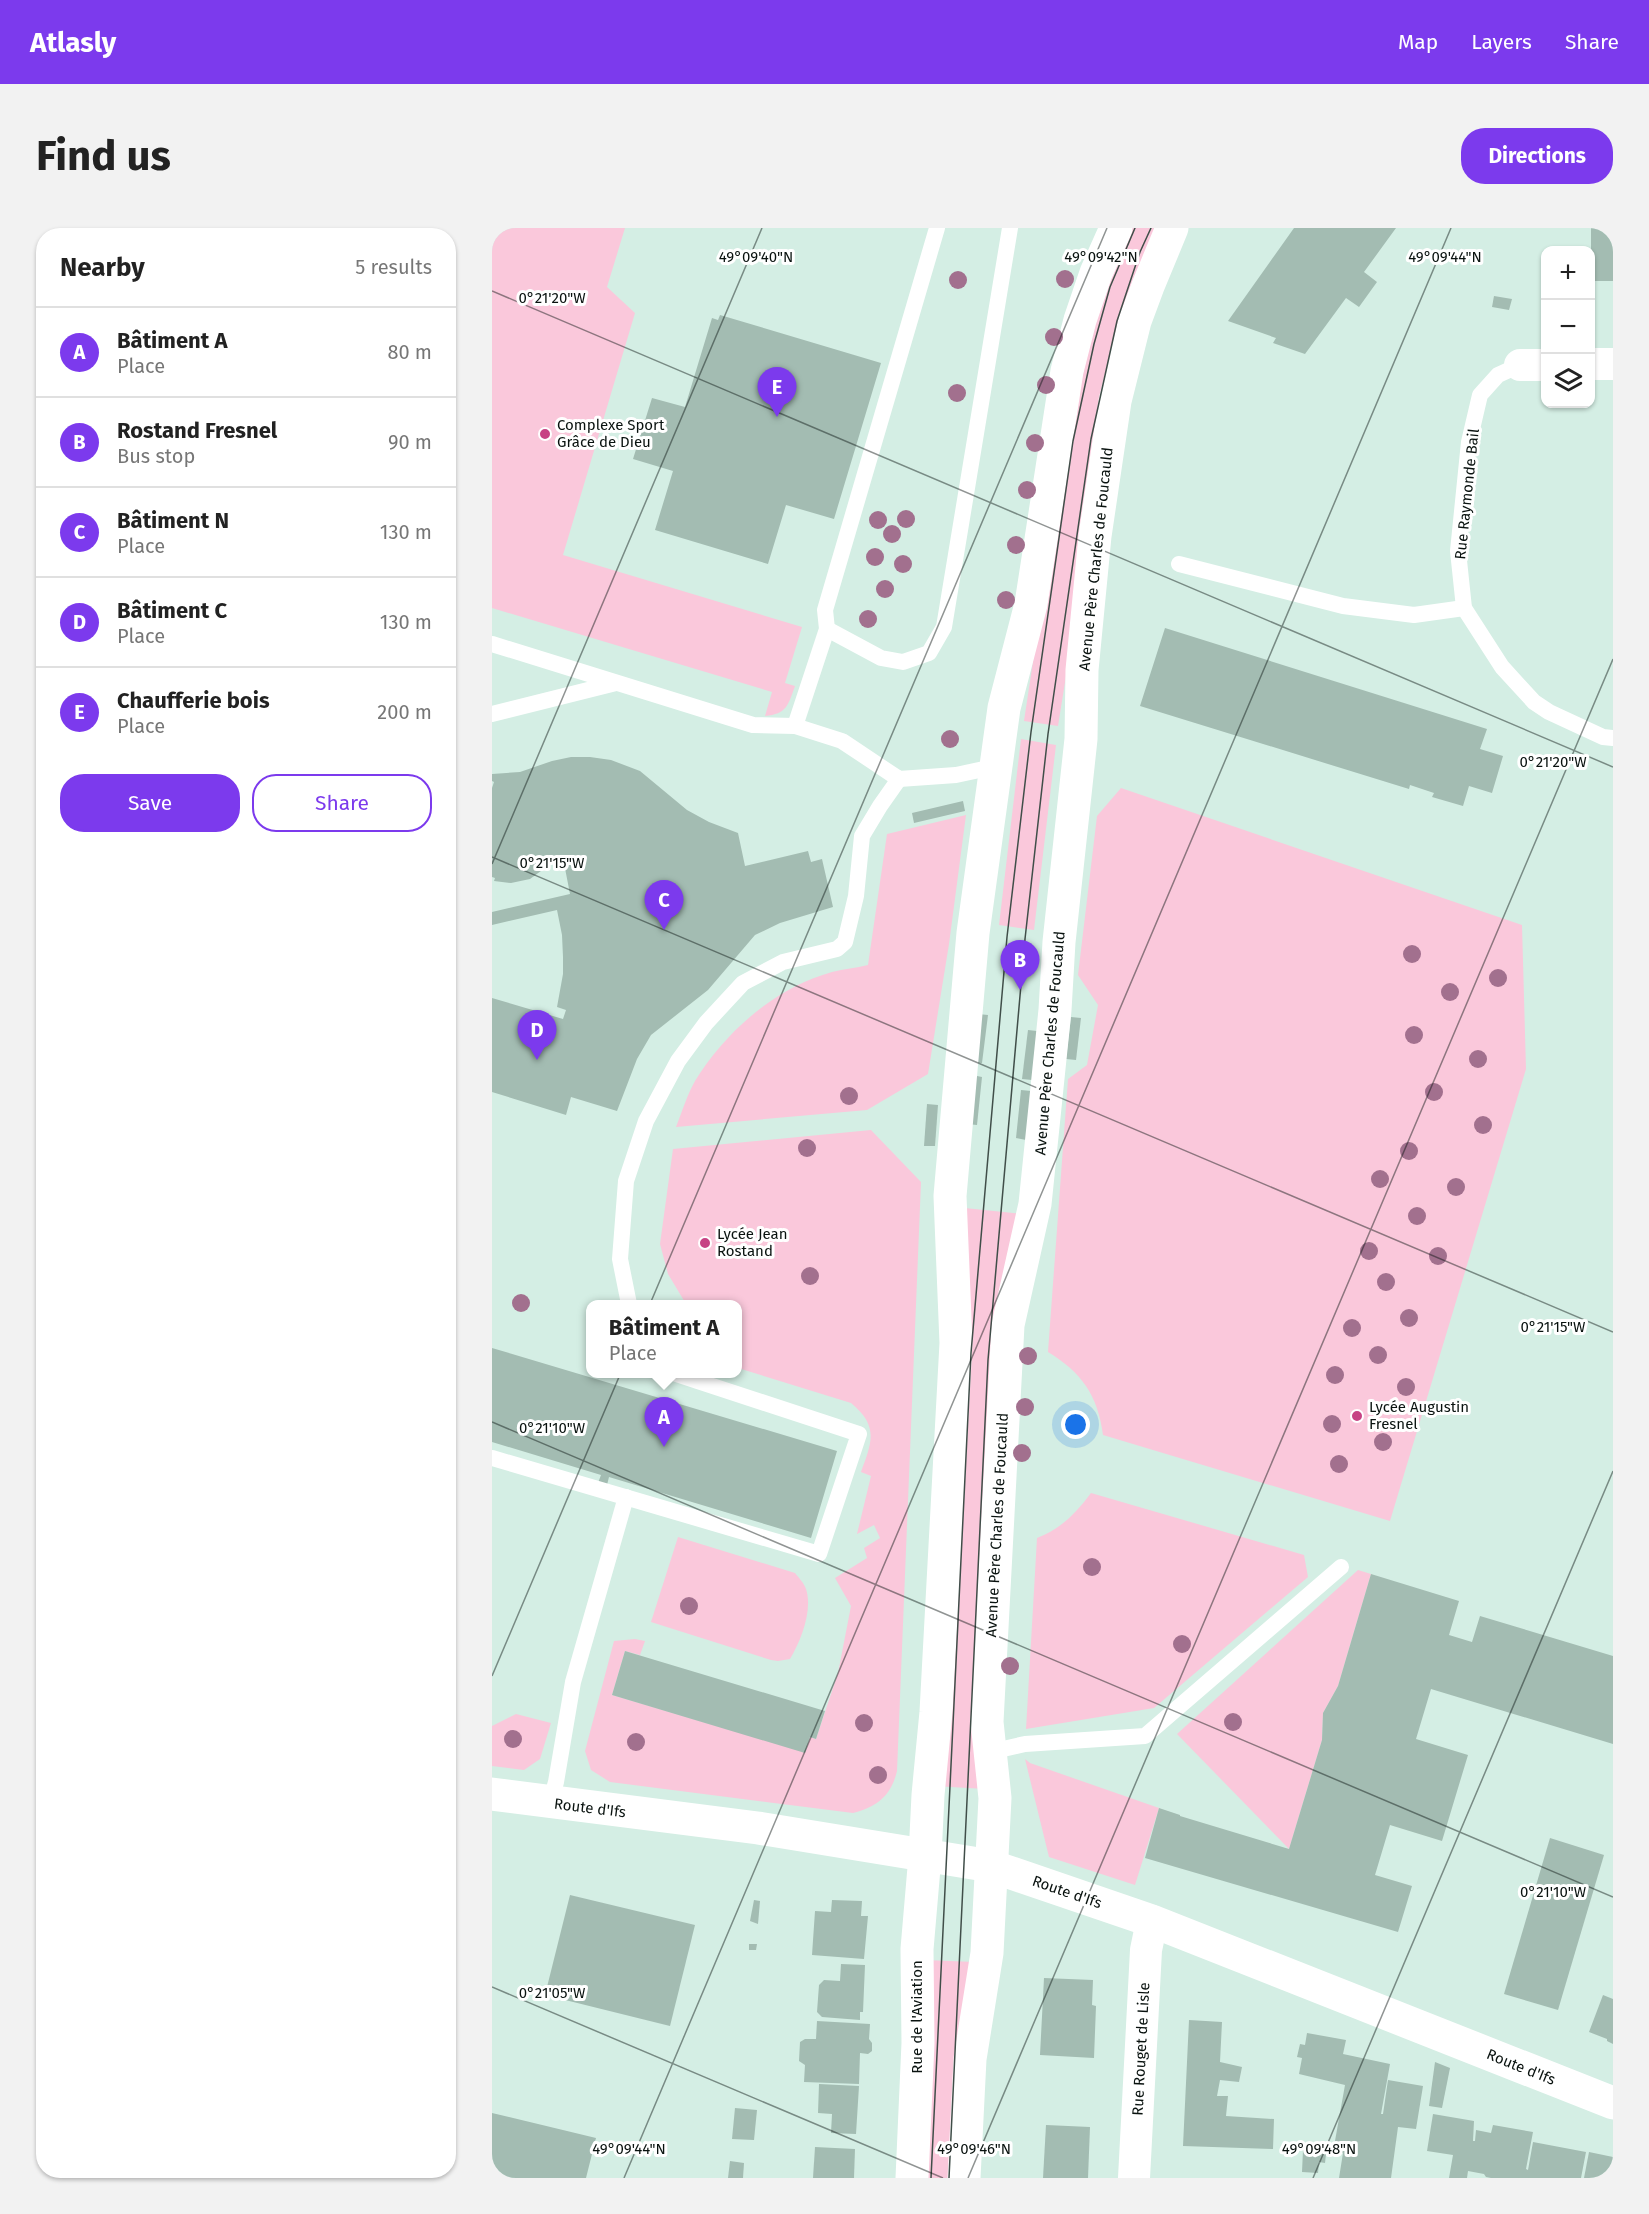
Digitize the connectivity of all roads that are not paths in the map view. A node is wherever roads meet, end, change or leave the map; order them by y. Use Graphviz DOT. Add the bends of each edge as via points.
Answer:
graph roads {
  1 [pos="937,228"];
  2 [pos="1010,228"];
  3 [pos="1116,228"];
  4 [pos="1172,228"];
  5 [pos="1595,364"];
  6 [pos="1613,364"];
  7 [pos="1533,365"];
  8 [pos="1179,564"];
  9 [pos="1464,608"];
  10 [pos="827,629"];
  11 [pos="492,644"];
  12 [pos="618,683"];
  13 [pos="492,714"];
  14 [pos="795,726"];
  15 [pos="1613,738"];
  16 [pos="998,766"];
  17 [pos="899,779"];
  18 [pos="628,1300"];
  19 [pos="688,1378"];
  20 [pos="492,1458"];
  21 [pos="626,1497"];
  22 [pos="1341,1567"];
  23 [pos="990,1752"];
  24 [pos="492,1794"];
  25 [pos="550,1803"];
  26 [pos="925,1856"];
  27 [pos="991,1866"];
  28 [pos="1152,1921"];
  29 [pos="1613,2103"];
  30 [pos="912,2178"];
  31 [pos="964,2178"];
  32 [pos="1134,2178"];
  1 -- 10 [label="lane" via="836,540 825,610"];
  2 -- 10 [label="lane" via="944,627 929,652 903,662 881,658"];
  3 -- 16 [label="main road" via="1096,273 1067,371 1031,604 1004,708"];
  4 -- 23 [label="main road, Avenue Père Charles de Foucauld" via="1126,353 1095,536 1081,739 1035,1204 1008,1325 987,1722"];
  5 -- 6 [label="street"];
  7 -- 9 [label="lane, Rue Raymonde Bail" via="1498,375 1480,395 1469,442 1458,551"];
  8 -- 9 [label="lane" via="1343,606 1414,615"];
  9 -- 15 [label="lane, Rue Raymonde Bail" via="1502,667 1534,702 1592,732"];
  10 -- 14 [label="lane"];
  11 -- 12 [label="lane"];
  12 -- 13 [label="lane"];
  12 -- 14 [label="lane" via="753,725"];
  14 -- 17 [label="lane" via="842,741"];
  16 -- 17 [label="lane" via="956,775"];
  16 -- 26 [label="main road" via="973,933 950,1196 956,1343"];
  17 -- 18 [label="lane" via="862,836 856,896 845,942 837,949 783,962 743,983 678,1061 646,1121 626,1181 620,1258"];
  19 -- 21 [label="lane" via="859,1434 819,1554"];
  20 -- 21 [label="lane"];
  21 -- 25 [label="lane" via="573,1682"];
  22 -- 23 [label="lane" via="1145,1736 1025,1744"];
  23 -- 27 [label="main road, Avenue Père Charles de Foucauld" via="994,1798"];
  24 -- 25 [label="main road, Route d'Ifs"];
  25 -- 26 [label="main road, Route d'Ifs" via="758,1828"];
  26 -- 27 [label="main road, Route d'Ifs"];
  26 -- 30 [label="main road, Rue de l'Aviation" via="916,1949 918,2043"];
  27 -- 28 [label="main road, Route d'Ifs"];
  27 -- 31 [label="main road" via="987,1953 970,2059"];
  28 -- 29 [label="main road, Route d'Ifs"];
  28 -- 32 [label="street, Rue Rouget de Lisle" via="1146,1950"];
}
